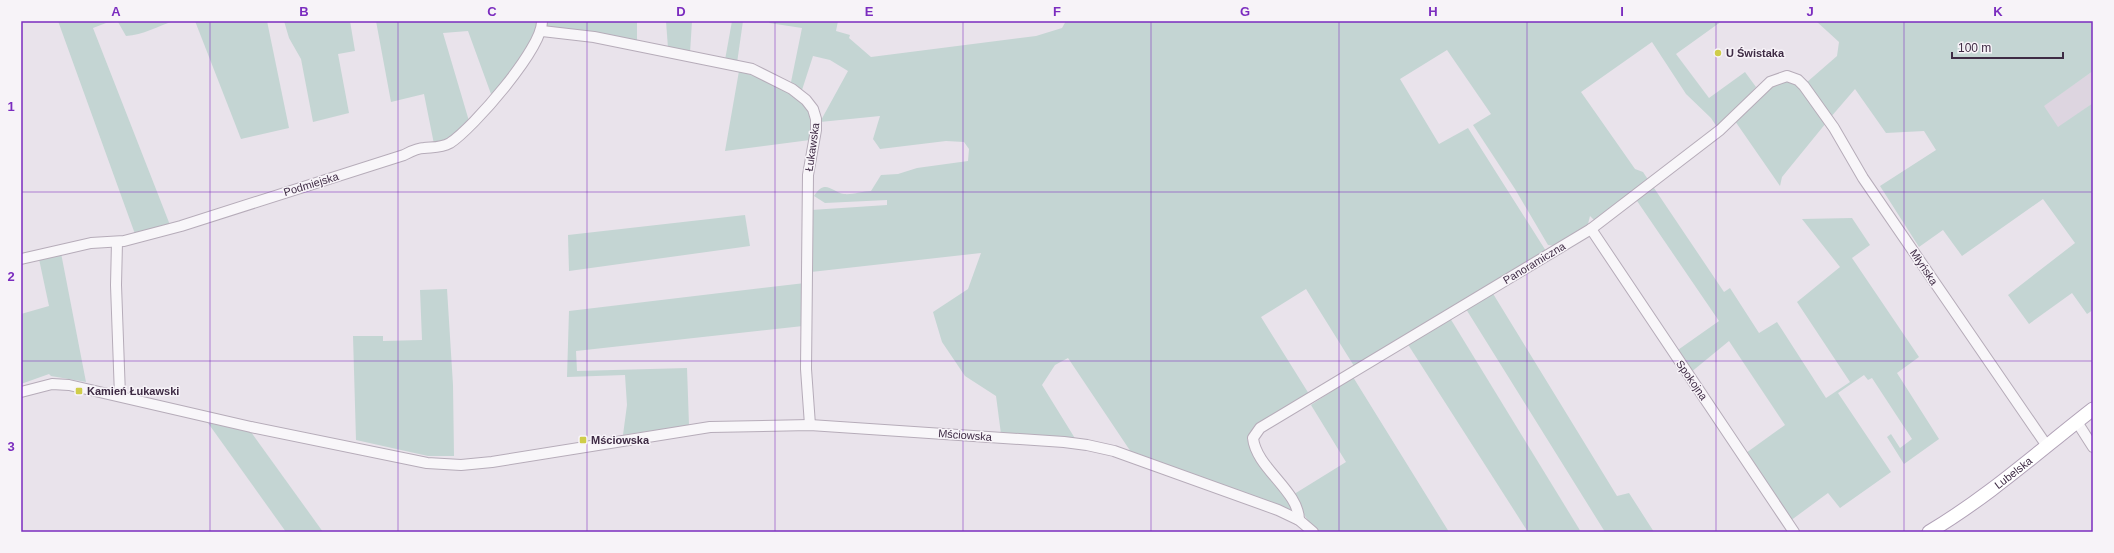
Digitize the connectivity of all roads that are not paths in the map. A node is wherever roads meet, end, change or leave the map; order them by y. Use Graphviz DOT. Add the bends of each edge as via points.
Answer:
graph roads {
  1 [pos="542,26"];
  2 [pos="1804,86"];
  3 [pos="1591,229"];
  4 [pos="117,242"];
  5 [pos="21,259"];
  6 [pos="21,392"];
  7 [pos="120,396"];
  8 [pos="2093,409"];
  9 [pos="2077,422"];
  10 [pos="810,425"];
  11 [pos="2047,446"];
  12 [pos="2093,447"];
  13 [pos="1299,520"];
  14 [pos="1313,532"];
  15 [pos="1794,532"];
  16 [pos="1929,532"];
  1 -- 4 [label="street, Podmiejska" via="516,72 467,128 446,145 413,150 182,226"];
  1 -- 10 [label="street, Łukawska" via="752,70 792,89 813,109 816,130 808,175 806,369"];
  2 -- 3 [label="street, Panoramiczna" via="1798,80 1787,76 1770,82 1720,130"];
  2 -- 11 [label="street, Młyńska" via="1834,128 1863,178"];
  3 -- 13 [label="street, Panoramiczna" via="1260,428 1253,438 1254,444 1297,508"];
  3 -- 15 [label="street, Spokojna"];
  4 -- 5 [label="street, Podmiejska" via="91,243"];
  4 -- 7 [label="street"];
  6 -- 7 [label="street, Mściowska" via="52,384"];
  7 -- 10 [label="street, Mściowska" via="251,427 427,463 461,465 710,427"];
  8 -- 9 [label="main road, Lubelska"];
  9 -- 11 [label="main road, Lubelska"];
  9 -- 12 [label="street"];
  10 -- 13 [label="street, Mściowska" via="1087,445 1129,456"];
  11 -- 16 [label="main road, Lubelska" via="1962,512"];
  13 -- 14 [label="street, Mściowska"];
}
